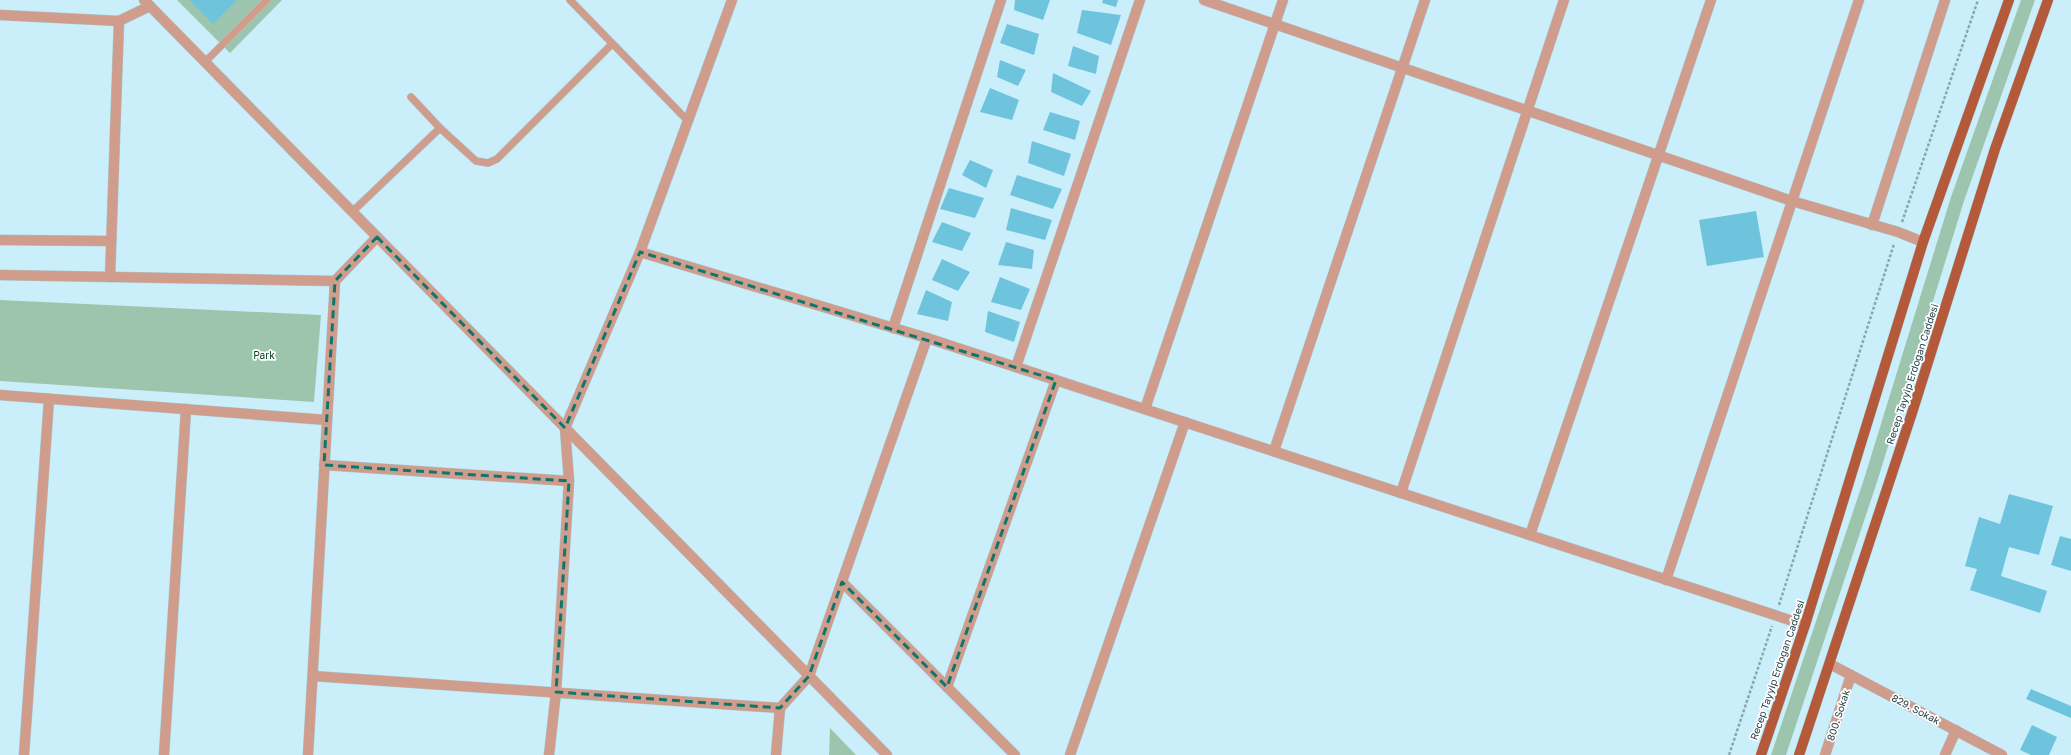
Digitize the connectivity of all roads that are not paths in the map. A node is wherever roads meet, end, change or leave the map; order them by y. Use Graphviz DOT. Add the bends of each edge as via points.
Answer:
graph roads {
  1 [pos="267,0"];
  2 [pos="570,0"];
  3 [pos="732,0"];
  4 [pos="1001,0"];
  5 [pos="1140,0"];
  6 [pos="1204,0"];
  7 [pos="1283,0"];
  8 [pos="1425,0"];
  9 [pos="1564,0"];
  10 [pos="1710,0"];
  11 [pos="1858,0"];
  12 [pos="1945,0"];
  13 [pos="2009,0"];
  14 [pos="2048,0"];
  15 [pos="147,3"];
  16 [pos="0,15"];
  17 [pos="119,21"];
  18 [pos="1275,24"];
  19 [pos="612,44"];
  20 [pos="206,62"];
  21 [pos="1402,68"];
  22 [pos="411,97"];
  23 [pos="1527,110"];
  24 [pos="688,121"];
  25 [pos="440,128"];
  26 [pos="1658,155"];
  27 [pos="1792,201"];
  28 [pos="352,212"];
  29 [pos="1872,225"];
  30 [pos="377,237"];
  31 [pos="0,240"];
  32 [pos="111,241"];
  33 [pos="1923,242"];
  34 [pos="640,252"];
  35 [pos="0,275"];
  36 [pos="110,277"];
  37 [pos="335,281"];
  38 [pos="893,328"];
  39 [pos="927,338"];
  40 [pos="1016,367"];
  41 [pos="1056,380"];
  42 [pos="0,395"];
  43 [pos="48,399"];
  44 [pos="186,409"];
  45 [pos="1145,409"];
  46 [pos="327,420"];
  47 [pos="1185,422"];
  48 [pos="565,428"];
  49 [pos="1274,451"];
  50 [pos="324,465"];
  51 [pos="569,480"];
  52 [pos="1401,493"];
  53 [pos="1530,535"];
  54 [pos="1666,580"];
  55 [pos="842,582"];
  56 [pos="1805,625"];
  57 [pos="1830,664"];
  58 [pos="1851,675"];
  59 [pos="312,676"];
  60 [pos="809,676"];
  61 [pos="947,687"];
  62 [pos="556,692"];
  63 [pos="780,708"];
  64 [pos="1956,730"];
  65 [pos="24,755"];
  66 [pos="164,755"];
  67 [pos="308,755"];
  68 [pos="549,755"];
  69 [pos="776,755"];
  70 [pos="887,755"];
  71 [pos="1015,755"];
  72 [pos="1070,755"];
  73 [pos="1761,755"];
  74 [pos="1799,755"];
  75 [pos="1825,755"];
  76 [pos="1945,755"];
  77 [pos="2002,755"];
  1 -- 20 [label="lane"];
  2 -- 19 [label="lane"];
  3 -- 24 [label="street"];
  4 -- 38 [label="street"];
  5 -- 40 [label="street"];
  6 -- 18 [label="street"];
  7 -- 18 [label="street"];
  8 -- 21 [label="street"];
  9 -- 23 [label="street"];
  10 -- 26 [label="street"];
  11 -- 27 [label="street"];
  12 -- 29 [label="street"];
  13 -- 33 [label="main road, Recep Tayyip Erdoğan Caddesi"];
  14 -- 57 [label="main road, Recep Tayyip Erdoğan Caddesi" via="1995,150"];
  15 -- 17 [label="street"];
  15 -- 20 [label="street"];
  16 -- 17 [label="street"];
  17 -- 32 [label="street"];
  18 -- 21 [label="street"];
  18 -- 45 [label="street"];
  19 -- 24 [label="lane"];
  19 -- 25 [label="lane" via="497,159 488,163 476,161"];
  20 -- 28 [label="street"];
  21 -- 23 [label="street"];
  21 -- 49 [label="street"];
  22 -- 25 [label="lane"];
  23 -- 26 [label="street"];
  23 -- 52 [label="street"];
  24 -- 34 [label="street"];
  25 -- 28 [label="lane"];
  26 -- 27 [label="street"];
  26 -- 53 [label="street"];
  27 -- 29 [label="street"];
  27 -- 54 [label="street"];
  28 -- 30 [label="street"];
  29 -- 33 [label="street"];
  30 -- 37 [label="street"];
  30 -- 48 [label="street"];
  31 -- 32 [label="street"];
  32 -- 36 [label="street"];
  33 -- 56 [label="main road, Recep Tayyip Erdoğan Caddesi"];
  34 -- 38 [label="street"];
  34 -- 48 [label="street"];
  35 -- 36 [label="street"];
  36 -- 37 [label="street"];
  37 -- 46 [label="street"];
  38 -- 39 [label="street"];
  39 -- 40 [label="street"];
  39 -- 55 [label="street"];
  40 -- 41 [label="street"];
  41 -- 45 [label="street"];
  41 -- 61 [label="street"];
  42 -- 43 [label="street"];
  43 -- 44 [label="street"];
  43 -- 65 [label="street"];
  44 -- 46 [label="street"];
  44 -- 66 [label="street"];
  45 -- 47 [label="street"];
  46 -- 50 [label="street"];
  47 -- 49 [label="street"];
  47 -- 72 [label="street"];
  48 -- 51 [label="street"];
  48 -- 60 [label="street"];
  49 -- 52 [label="street"];
  50 -- 51 [label="street"];
  50 -- 59 [label="street"];
  51 -- 62 [label="street"];
  52 -- 53 [label="street"];
  53 -- 54 [label="street"];
  54 -- 56 [label="street"];
  55 -- 60 [label="street"];
  55 -- 61 [label="street"];
  56 -- 73 [label="main road, Recep Tayyip Erdoğan Caddesi"];
  57 -- 58 [label="street, 829. Sokak"];
  57 -- 74 [label="main road, Recep Tayyip Erdoğan Caddesi"];
  58 -- 64 [label="street, 829. Sokak"];
  58 -- 75 [label="street, 800. Sokak"];
  59 -- 62 [label="street"];
  59 -- 67 [label="street"];
  60 -- 63 [label="street"];
  60 -- 70 [label="street"];
  61 -- 71 [label="street"];
  62 -- 63 [label="street"];
  62 -- 68 [label="street"];
  63 -- 69 [label="street"];
  64 -- 76 [label="street"];
  64 -- 77 [label="street, 829. Sokak"];
}
